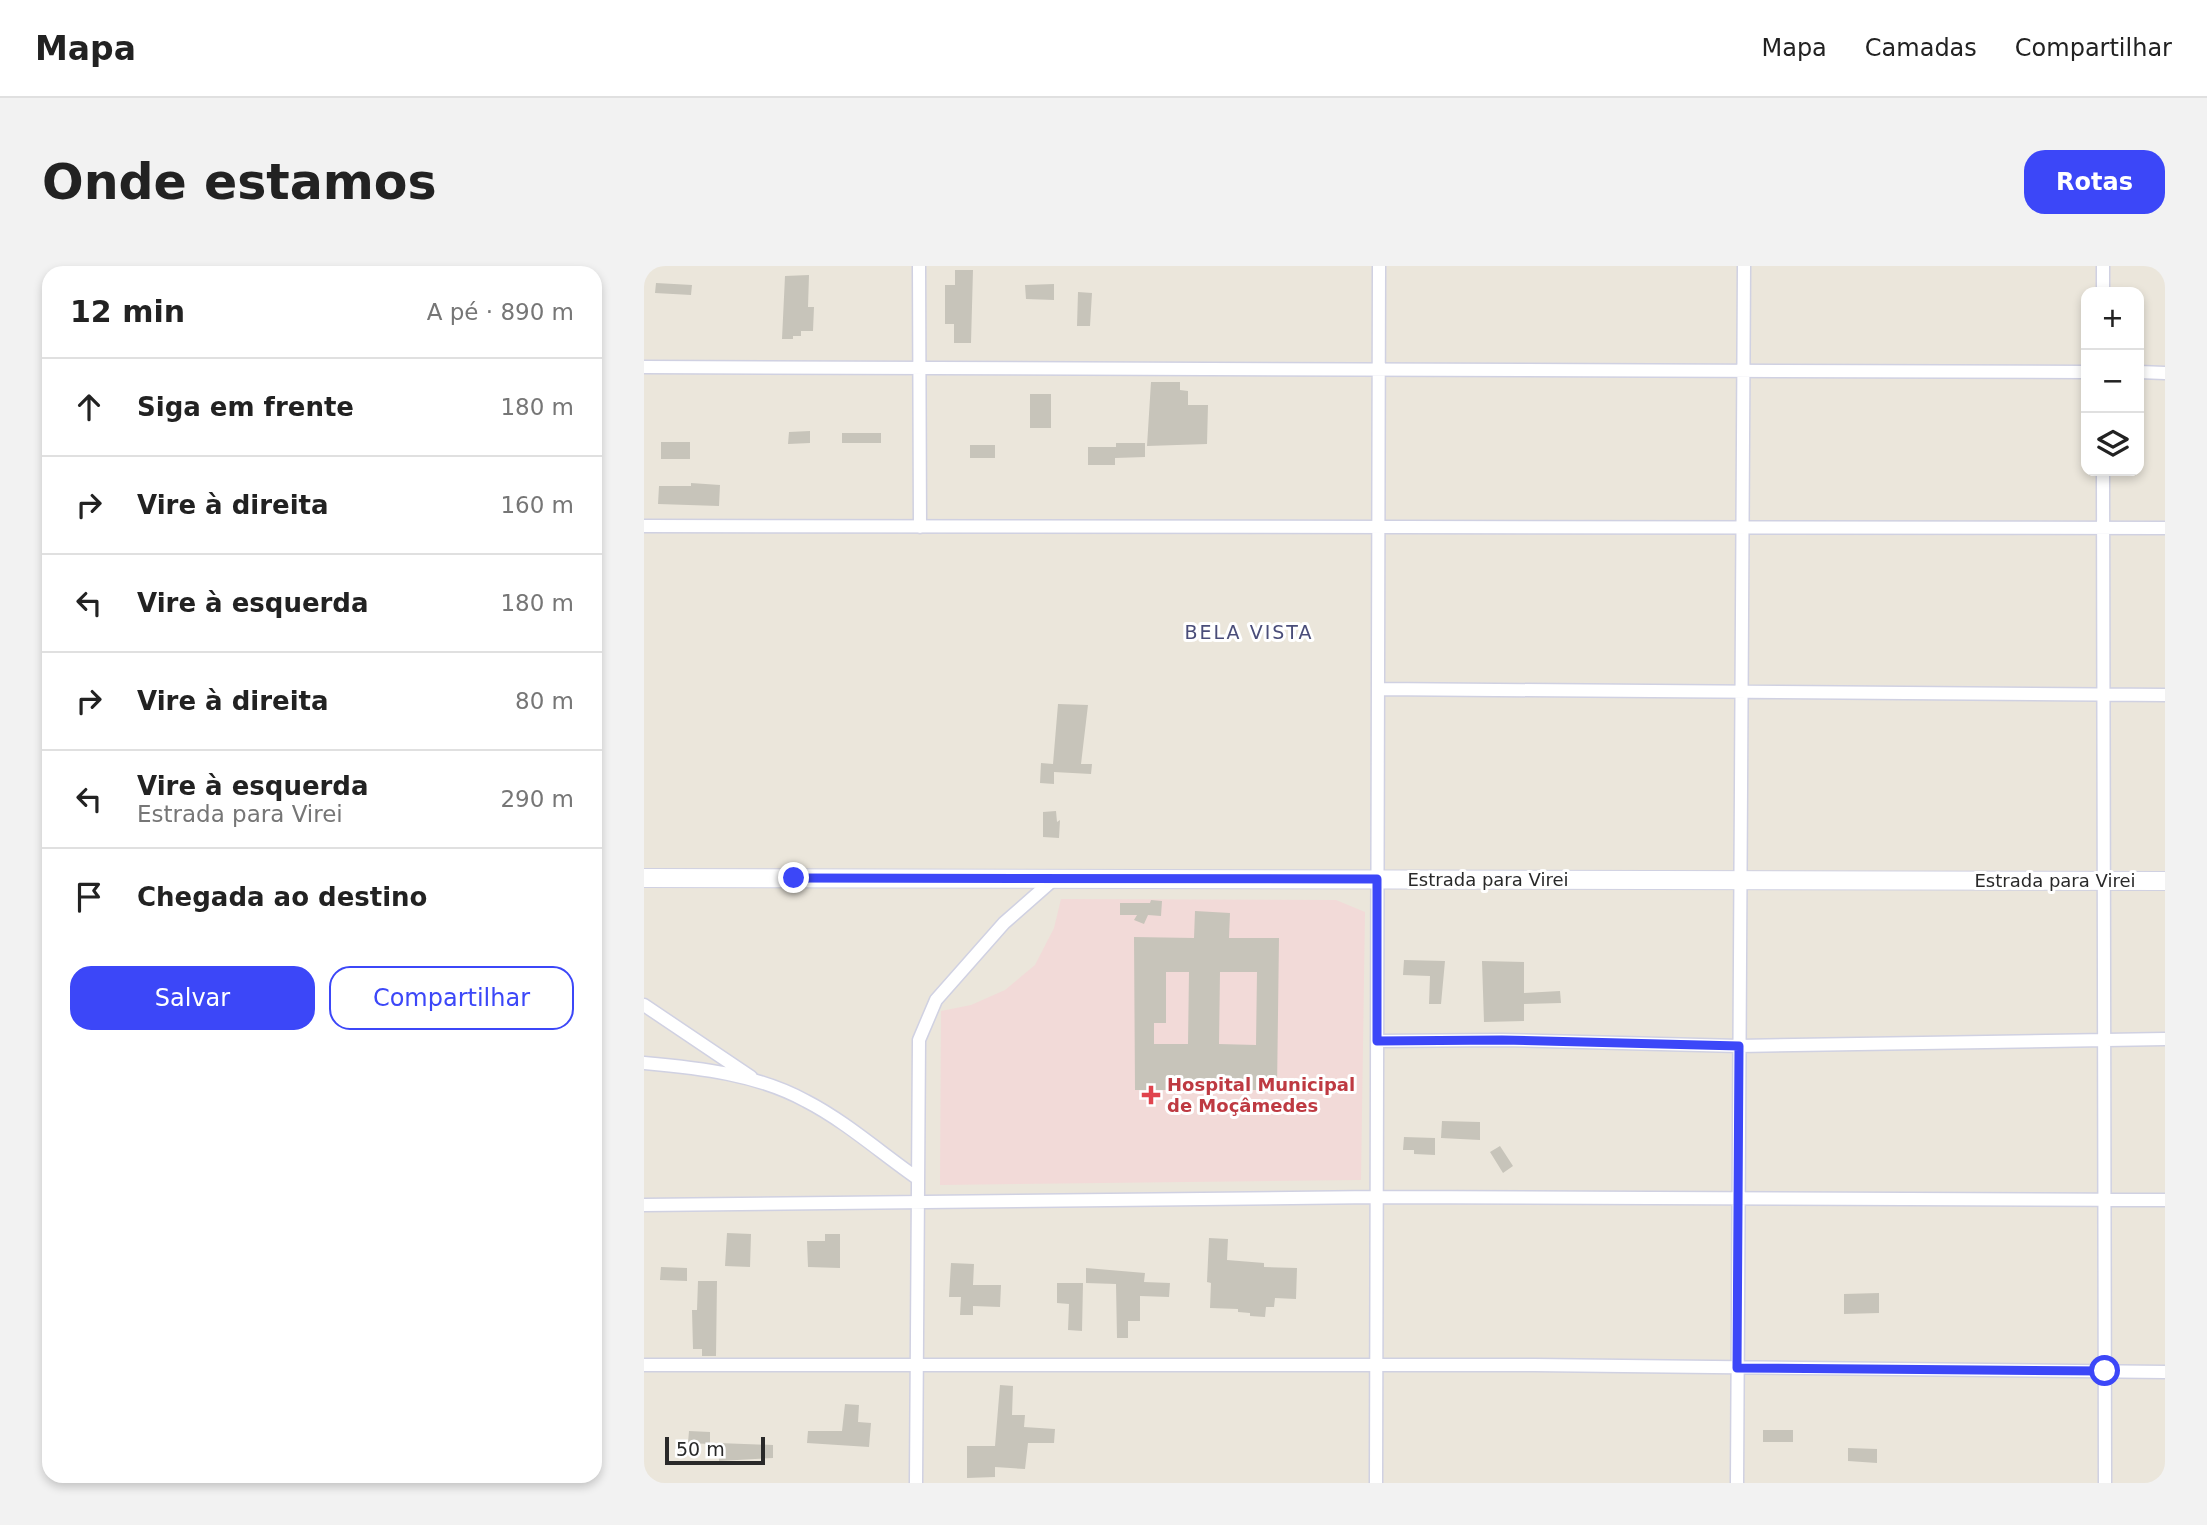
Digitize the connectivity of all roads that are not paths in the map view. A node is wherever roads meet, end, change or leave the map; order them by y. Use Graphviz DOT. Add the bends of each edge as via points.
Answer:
graph roads {
  1 [pos="919,266"];
  2 [pos="1379,266"];
  3 [pos="1744,266"];
  4 [pos="2103,266"];
  5 [pos="2103,287"];
  6 [pos="644,368"];
  7 [pos="919,368"];
  8 [pos="1379,370"];
  9 [pos="1743,371"];
  10 [pos="2081,372"];
  11 [pos="2144,372"];
  12 [pos="2165,373"];
  13 [pos="2103,476"];
  14 [pos="644,526"];
  15 [pos="920,527"];
  16 [pos="1378,527"];
  17 [pos="1742,527"];
  18 [pos="2103,527"];
  19 [pos="2165,528"];
  20 [pos="1378,689"];
  21 [pos="1741,692"];
  22 [pos="2165,695"];
  23 [pos="2103,696"];
  24 [pos="644,878"];
  25 [pos="1055,879"];
  26 [pos="1377,879"];
  27 [pos="1740,880"];
  28 [pos="2104,881"];
  29 [pos="2165,881"];
  30 [pos="644,1005"];
  31 [pos="2104,1039"];
  32 [pos="2165,1039"];
  33 [pos="1377,1041"];
  34 [pos="1739,1046"];
  35 [pos="644,1063"];
  36 [pos="759,1082"];
  37 [pos="917,1178"];
  38 [pos="1376,1197"];
  39 [pos="1738,1200"];
  40 [pos="2104,1200"];
  41 [pos="2165,1200"];
  42 [pos="917,1204"];
  43 [pos="644,1205"];
  44 [pos="644,1365"];
  45 [pos="917,1367"];
  46 [pos="1376,1367"];
  47 [pos="1737,1368"];
  48 [pos="2105,1371"];
  49 [pos="2165,1371"];
  50 [pos="916,1483"];
  51 [pos="1376,1483"];
  52 [pos="1737,1483"];
  53 [pos="2105,1483"];
  1 -- 7 [label="street"];
  2 -- 8 [label="street"];
  3 -- 9 [label="street"];
  4 -- 5 [label="street"];
  6 -- 7 [label="street"];
  7 -- 8 [label="street"];
  7 -- 15 [label="street"];
  8 -- 9 [label="street"];
  8 -- 16 [label="street"];
  9 -- 10 [label="street"];
  9 -- 17 [label="street"];
  11 -- 12 [label="street"];
  13 -- 18 [label="street"];
  14 -- 15 [label="street"];
  15 -- 16 [label="street"];
  16 -- 17 [label="street"];
  16 -- 20 [label="street"];
  17 -- 18 [label="street"];
  17 -- 21 [label="street"];
  18 -- 19 [label="street"];
  18 -- 23 [label="street"];
  20 -- 21 [label="street"];
  20 -- 26 [label="street"];
  21 -- 23 [label="street"];
  21 -- 27 [label="street"];
  22 -- 23 [label="street"];
  23 -- 28 [label="street"];
  24 -- 25 [label="street, Estrada para Virei"];
  25 -- 26 [label="street, Estrada para Virei"];
  25 -- 37 [label="street" via="1004,923 936,1000 919,1040"];
  26 -- 27 [label="street, Estrada para Virei"];
  26 -- 33 [label="street"];
  27 -- 28 [label="street, Estrada para Virei"];
  27 -- 34 [label="street"];
  28 -- 29 [label="street, Estrada para Virei"];
  28 -- 31 [label="street"];
  30 -- 36 [label="street"];
  31 -- 32 [label="street"];
  31 -- 34 [label="street"];
  31 -- 40 [label="street"];
  33 -- 34 [label="street"];
  33 -- 38 [label="street"];
  34 -- 39 [label="street"];
  35 -- 36 [label="street" via="708,1069"];
  36 -- 37 [label="street" via="806,1101"];
  37 -- 42 [label="street"];
  38 -- 39 [label="street"];
  38 -- 42 [label="street"];
  38 -- 46 [label="street"];
  39 -- 40 [label="street"];
  39 -- 47 [label="street"];
  40 -- 41 [label="street"];
  40 -- 48 [label="street"];
  42 -- 43 [label="street"];
  42 -- 45 [label="street"];
  44 -- 45 [label="street"];
  45 -- 46 [label="street"];
  45 -- 50 [label="street"];
  46 -- 47 [label="street"];
  46 -- 51 [label="street"];
  47 -- 48 [label="street"];
  47 -- 52 [label="street"];
  48 -- 49 [label="street"];
  48 -- 53 [label="street"];
}
